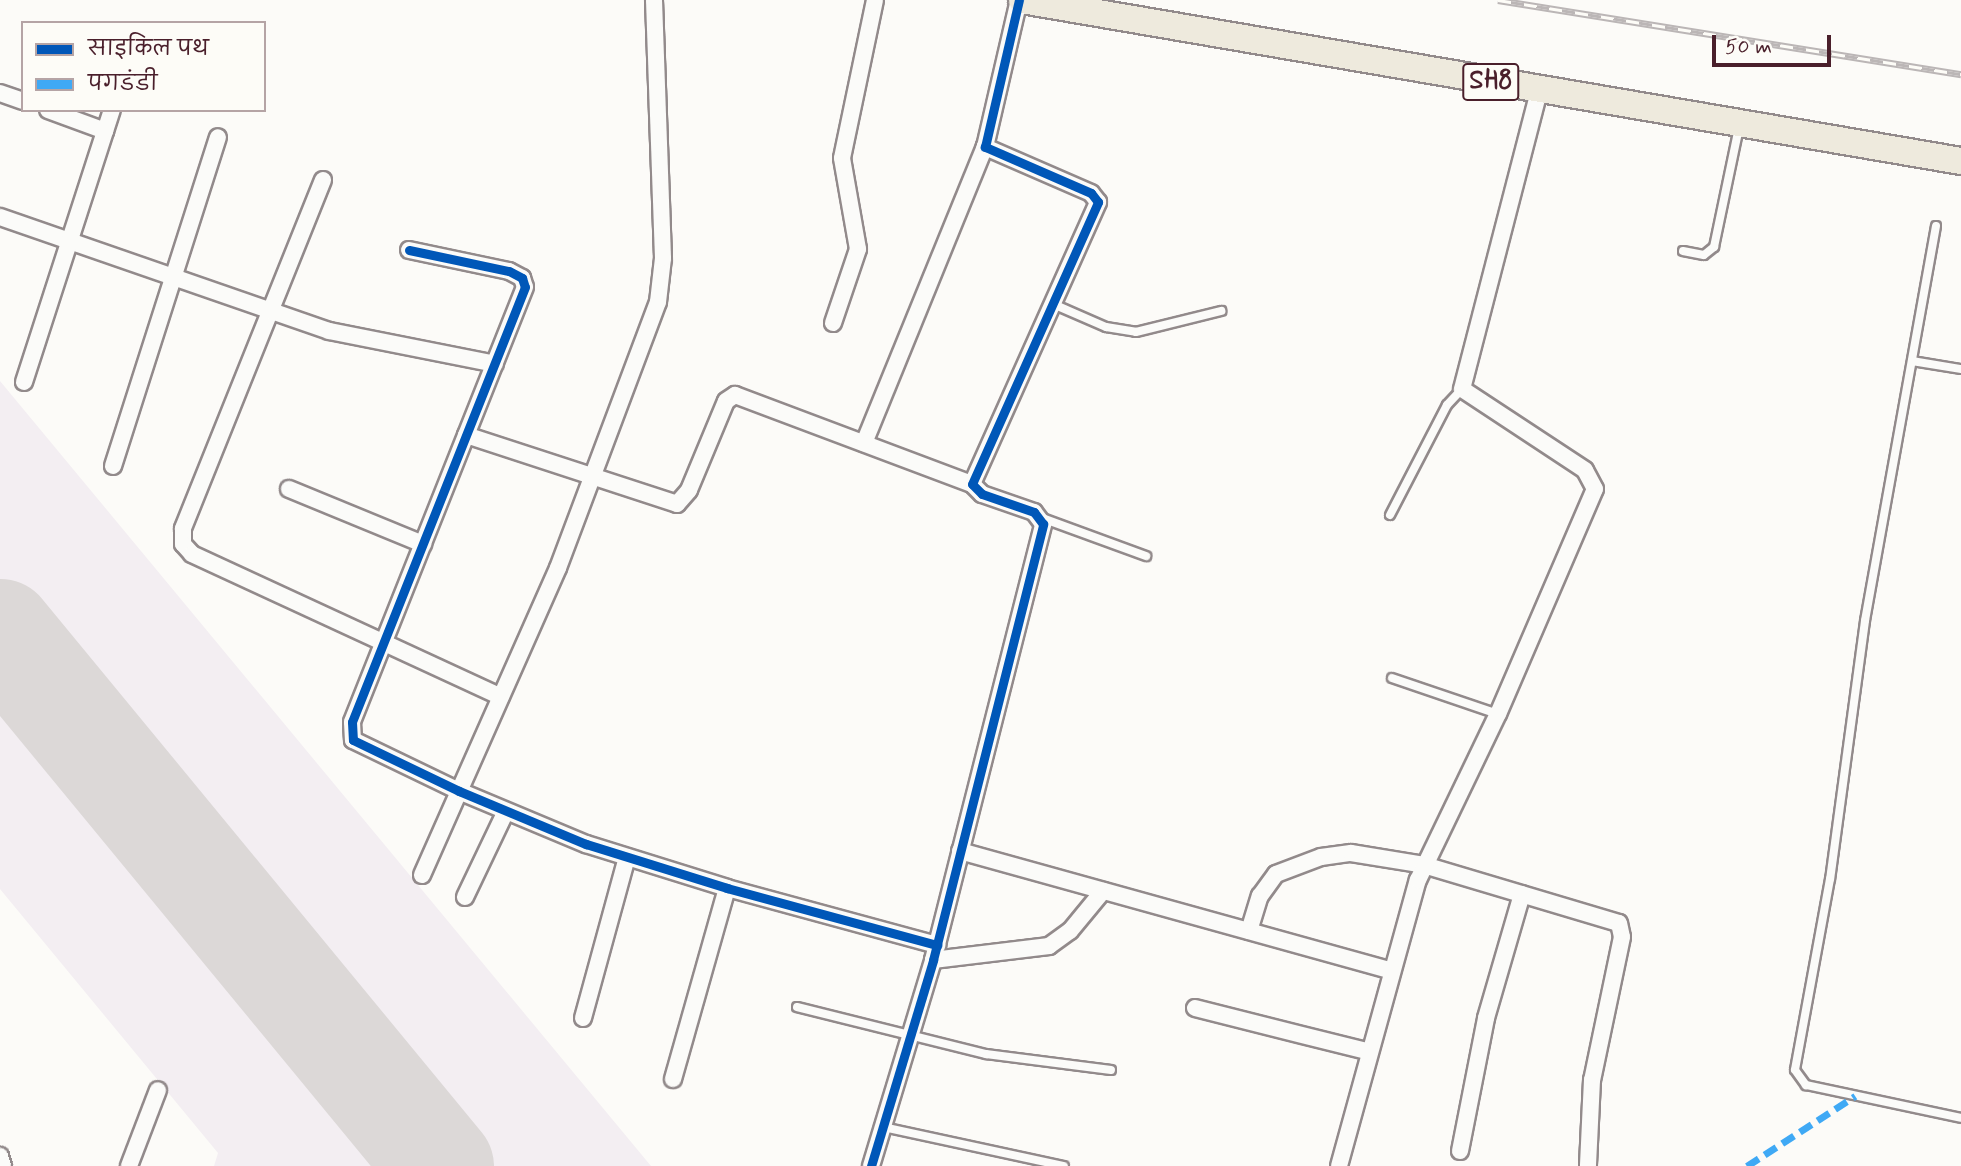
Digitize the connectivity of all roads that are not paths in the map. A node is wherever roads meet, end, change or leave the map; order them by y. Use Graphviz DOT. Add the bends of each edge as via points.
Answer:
graph roads {
  1 [pos="654,0"];
  2 [pos="875,0"];
  3 [pos="1021,0"];
  4 [pos="1539,91"];
  5 [pos="0,93"];
  6 [pos="21,100"];
  7 [pos="53,112"];
  8 [pos="111,112"];
  9 [pos="1739,126"];
  10 [pos="105,131"];
  11 [pos="218,137"];
  12 [pos="985,147"];
  13 [pos="1961,161"];
  14 [pos="323,180"];
  15 [pos="0,217"];
  16 [pos="1936,226"];
  17 [pos="70,239"];
  18 [pos="409,250"];
  19 [pos="1683,251"];
  20 [pos="173,276"];
  21 [pos="1053,304"];
  22 [pos="1221,311"];
  23 [pos="273,312"];
  24 [pos="833,323"];
  25 [pos="1912,361"];
  26 [pos="495,364"];
  27 [pos="1961,369"];
  28 [pos="24,382"];
  29 [pos="1462,389"];
  30 [pos="467,435"];
  31 [pos="864,443"];
  32 [pos="113,466"];
  33 [pos="592,478"];
  34 [pos="972,484"];
  35 [pos="289,489"];
  36 [pos="1390,515"];
  37 [pos="1042,518"];
  38 [pos="423,544"];
  39 [pos="1146,556"];
  40 [pos="384,642"];
  41 [pos="1392,678"];
  42 [pos="501,697"];
  43 [pos="1498,714"];
  44 [pos="459,791"];
  45 [pos="506,811"];
  46 [pos="960,851"];
  47 [pos="627,857"];
  48 [pos="1424,866"];
  49 [pos="422,875"];
  50 [pos="727,888"];
  51 [pos="1103,891"];
  52 [pos="1522,894"];
  53 [pos="465,897"];
  54 [pos="1249,931"];
  55 [pos="935,952"];
  56 [pos="1392,971"];
  57 [pos="797,1007"];
  58 [pos="1195,1008"];
  59 [pos="583,1018"];
  60 [pos="911,1035"];
  61 [pos="1370,1052"];
  62 [pos="1111,1070"];
  63 [pos="673,1079"];
  64 [pos="158,1090"];
  65 [pos="1961,1118"];
  66 [pos="883,1127"];
  67 [pos="1460,1151"];
  68 [pos="0,1156"];
  69 [pos="2,1166"];
  70 [pos="129,1166"];
  71 [pos="871,1166"];
  72 [pos="1064,1166"];
  73 [pos="1339,1166"];
  74 [pos="1588,1166"];
  1 -- 33 [label="street" via="662,282"];
  2 -- 24 [label="street" via="842,158 858,249"];
  3 -- 4 [label="main road, SH8"];
  3 -- 12 [label="street"];
  4 -- 9 [label="main road, SH8"];
  4 -- 29 [label="street"];
  5 -- 6 [label="street"];
  7 -- 10 [label="street"];
  8 -- 10 [label="street"];
  9 -- 13 [label="main road, SH8"];
  9 -- 19 [label="lane" via="1714,247 1704,255"];
  10 -- 17 [label="street"];
  11 -- 20 [label="street"];
  12 -- 21 [label="street" via="1098,198"];
  12 -- 31 [label="street"];
  14 -- 23 [label="street"];
  15 -- 17 [label="street"];
  16 -- 25 [label="lane"];
  17 -- 20 [label="street"];
  17 -- 28 [label="street"];
  18 -- 26 [label="street" via="509,271 522,278 523,293"];
  20 -- 23 [label="street"];
  20 -- 32 [label="street"];
  21 -- 22 [label="lane" via="1105,327 1136,332"];
  21 -- 34 [label="street"];
  23 -- 26 [label="street" via="370,341"];
  23 -- 40 [label="street" via="183,529 183,544 192,554"];
  25 -- 27 [label="lane"];
  25 -- 65 [label="lane" via="1865,621 1830,879 1795,1070 1806,1085"];
  26 -- 30 [label="street"];
  29 -- 36 [label="lane" via="1447,405"];
  29 -- 43 [label="street" via="1585,470 1595,489"];
  30 -- 33 [label="street"];
  30 -- 38 [label="street"];
  31 -- 33 [label="street" via="735,395 726,401 681,502 664,504"];
  31 -- 34 [label="street"];
  33 -- 42 [label="street"];
  34 -- 37 [label="street" via="982,494"];
  35 -- 38 [label="street"];
  37 -- 39 [label="lane"];
  37 -- 46 [label="street"];
  38 -- 40 [label="street"];
  40 -- 42 [label="street"];
  40 -- 44 [label="street" via="352,722 353,740"];
  41 -- 43 [label="lane"];
  42 -- 44 [label="street"];
  43 -- 48 [label="street"];
  44 -- 45 [label="street"];
  44 -- 49 [label="street"];
  45 -- 47 [label="street"];
  45 -- 53 [label="street"];
  46 -- 51 [label="street"];
  46 -- 55 [label="street"];
  47 -- 50 [label="street"];
  47 -- 59 [label="street"];
  48 -- 52 [label="street"];
  48 -- 54 [label="street" via="1352,853 1310,862 1270,879"];
  48 -- 56 [label="street"];
  50 -- 55 [label="street"];
  50 -- 63 [label="street"];
  51 -- 54 [label="street"];
  51 -- 55 [label="street" via="1070,931 1049,946"];
  52 -- 67 [label="street" via="1486,1018"];
  52 -- 74 [label="street" via="1622,926 1592,1080"];
  54 -- 56 [label="street"];
  55 -- 60 [label="street"];
  56 -- 61 [label="street"];
  57 -- 60 [label="lane"];
  58 -- 61 [label="street"];
  60 -- 62 [label="lane" via="986,1054"];
  60 -- 66 [label="street"];
  61 -- 73 [label="street"];
  64 -- 70 [label="street"];
  66 -- 71 [label="street"];
  66 -- 72 [label="lane"];
  68 -- 69 [label="street"];
}
